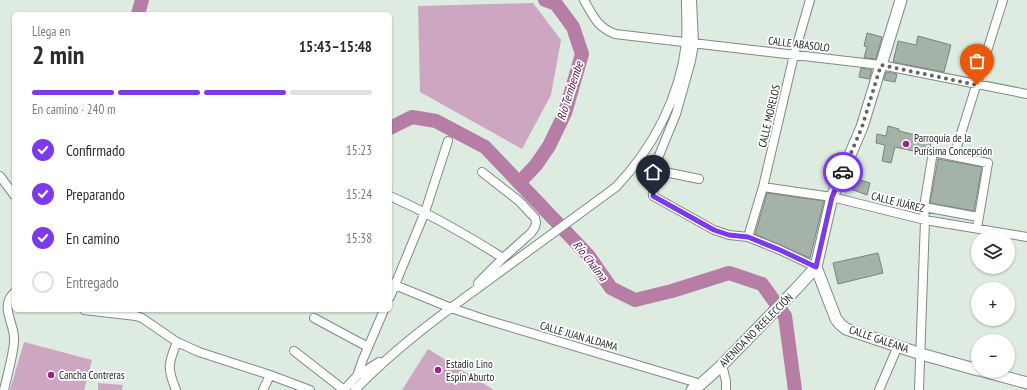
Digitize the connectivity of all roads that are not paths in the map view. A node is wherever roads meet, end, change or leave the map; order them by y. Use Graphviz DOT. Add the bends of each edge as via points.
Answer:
graph roads {
  1 [pos="584,0"];
  2 [pos="686,0"];
  3 [pos="692,0"];
  4 [pos="810,0"];
  5 [pos="901,0"];
  6 [pos="1003,0"];
  7 [pos="690,42"];
  8 [pos="794,54"];
  9 [pos="881,65"];
  10 [pos="977,85"];
  11 [pos="1027,94"];
  12 [pos="448,141"];
  13 [pos="954,156"];
  14 [pos="655,170"];
  15 [pos="482,172"];
  16 [pos="0,176"];
  17 [pos="699,179"];
  18 [pos="12,183"];
  19 [pos="763,187"];
  20 [pos="12,192"];
  21 [pos="392,197"];
  22 [pos="832,197"];
  23 [pos="924,207"];
  24 [pos="425,212"];
  25 [pos="978,217"];
  26 [pos="925,220"];
  27 [pos="977,228"];
  28 [pos="748,237"];
  29 [pos="1027,237"];
  30 [pos="504,258"];
  31 [pos="816,267"];
  32 [pos="393,284"];
  33 [pos="12,296"];
  34 [pos="466,297"];
  35 [pos="451,308"];
  36 [pos="101,312"];
  37 [pos="383,312"];
  38 [pos="314,318"];
  39 [pos="177,342"];
  40 [pos="898,346"];
  41 [pos="368,347"];
  42 [pos="294,351"];
  43 [pos="921,354"];
  44 [pos="388,358"];
  45 [pos="725,361"];
  46 [pos="971,368"];
  47 [pos="270,375"];
  48 [pos="357,376"];
  49 [pos="1009,378"];
  50 [pos="1027,383"];
  51 [pos="697,387"];
  52 [pos="4,390"];
  53 [pos="176,390"];
  54 [pos="263,390"];
  55 [pos="310,390"];
  56 [pos="344,390"];
  57 [pos="355,390"];
  58 [pos="726,390"];
  59 [pos="879,390"];
  60 [pos="919,390"];
  1 -- 7 [label="street, CALLE ABASOLO" via="597,23 611,33"];
  2 -- 7 [label="street"];
  3 -- 7 [label="street"];
  4 -- 8 [label="street, CALLE MORELOS"];
  5 -- 9 [label="street"];
  6 -- 10 [label="street"];
  7 -- 8 [label="street, CALLE ABASOLO"];
  7 -- 14 [label="street" via="691,61 676,114"];
  7 -- 34 [label="street" via="676,92 652,141 632,170 616,187"];
  8 -- 9 [label="street, CALLE ABASOLO"];
  8 -- 19 [label="street, CALLE MORELOS"];
  9 -- 10 [label="street, CALLE ABASOLO"];
  9 -- 22 [label="street" via="862,127"];
  10 -- 11 [label="street, CALLE ABASOLO"];
  10 -- 13 [label="street"];
  12 -- 24 [label="street"];
  13 -- 23 [label="street" via="933,152"];
  13 -- 25 [label="street" via="988,163"];
  14 -- 17 [label="street"];
  14 -- 28 [label="street" via="652,193 654,198 714,230"];
  15 -- 30 [label="street" via="519,201 535,218 535,227 525,240"];
  16 -- 18 [label="street"];
  16 -- 20 [label="street"];
  19 -- 22 [label="street, CALLE JUÁREZ"];
  19 -- 28 [label="street, CALLE MORELOS"];
  21 -- 24 [label="street"];
  22 -- 26 [label="street, CALLE JUÁREZ"];
  22 -- 31 [label="street"];
  23 -- 25 [label="street"];
  23 -- 26 [label="street"];
  24 -- 30 [label="street"];
  24 -- 32 [label="street"];
  25 -- 27 [label="street"];
  26 -- 27 [label="street, CALLE JUÁREZ"];
  26 -- 43 [label="street"];
  27 -- 29 [label="street, CALLE JUÁREZ"];
  28 -- 31 [label="street"];
  30 -- 34 [label="street"];
  31 -- 40 [label="street, CALLE GALEANA" via="840,324 846,329"];
  31 -- 45 [label="street, AVENIDA NO REELECCIÓN"];
  32 -- 35 [label="street, CALLE JUAN ALDAMA"];
  33 -- 52 [label="street" via="8,301 7,312 14,337"];
  34 -- 35 [label="street"];
  35 -- 44 [label="street"];
  35 -- 51 [label="street, CALLE JUAN ALDAMA"];
  36 -- 39 [label="street" via="142,318"];
  37 -- 41 [label="street"];
  38 -- 41 [label="street"];
  39 -- 47 [label="street" via="199,352"];
  39 -- 53 [label="street" via="169,368"];
  40 -- 43 [label="street, CALLE GALEANA"];
  40 -- 59 [label="street"];
  41 -- 48 [label="street"];
  42 -- 56 [label="street"];
  43 -- 46 [label="street, CALLE GALEANA"];
  43 -- 60 [label="street"];
  44 -- 48 [label="street"];
  44 -- 57 [label="street"];
  45 -- 51 [label="street, AVENIDA NO REELECCIÓN"];
  45 -- 58 [label="street"];
  47 -- 54 [label="street"];
  47 -- 55 [label="street"];
  48 -- 56 [label="street"];
  49 -- 50 [label="street"];
}
